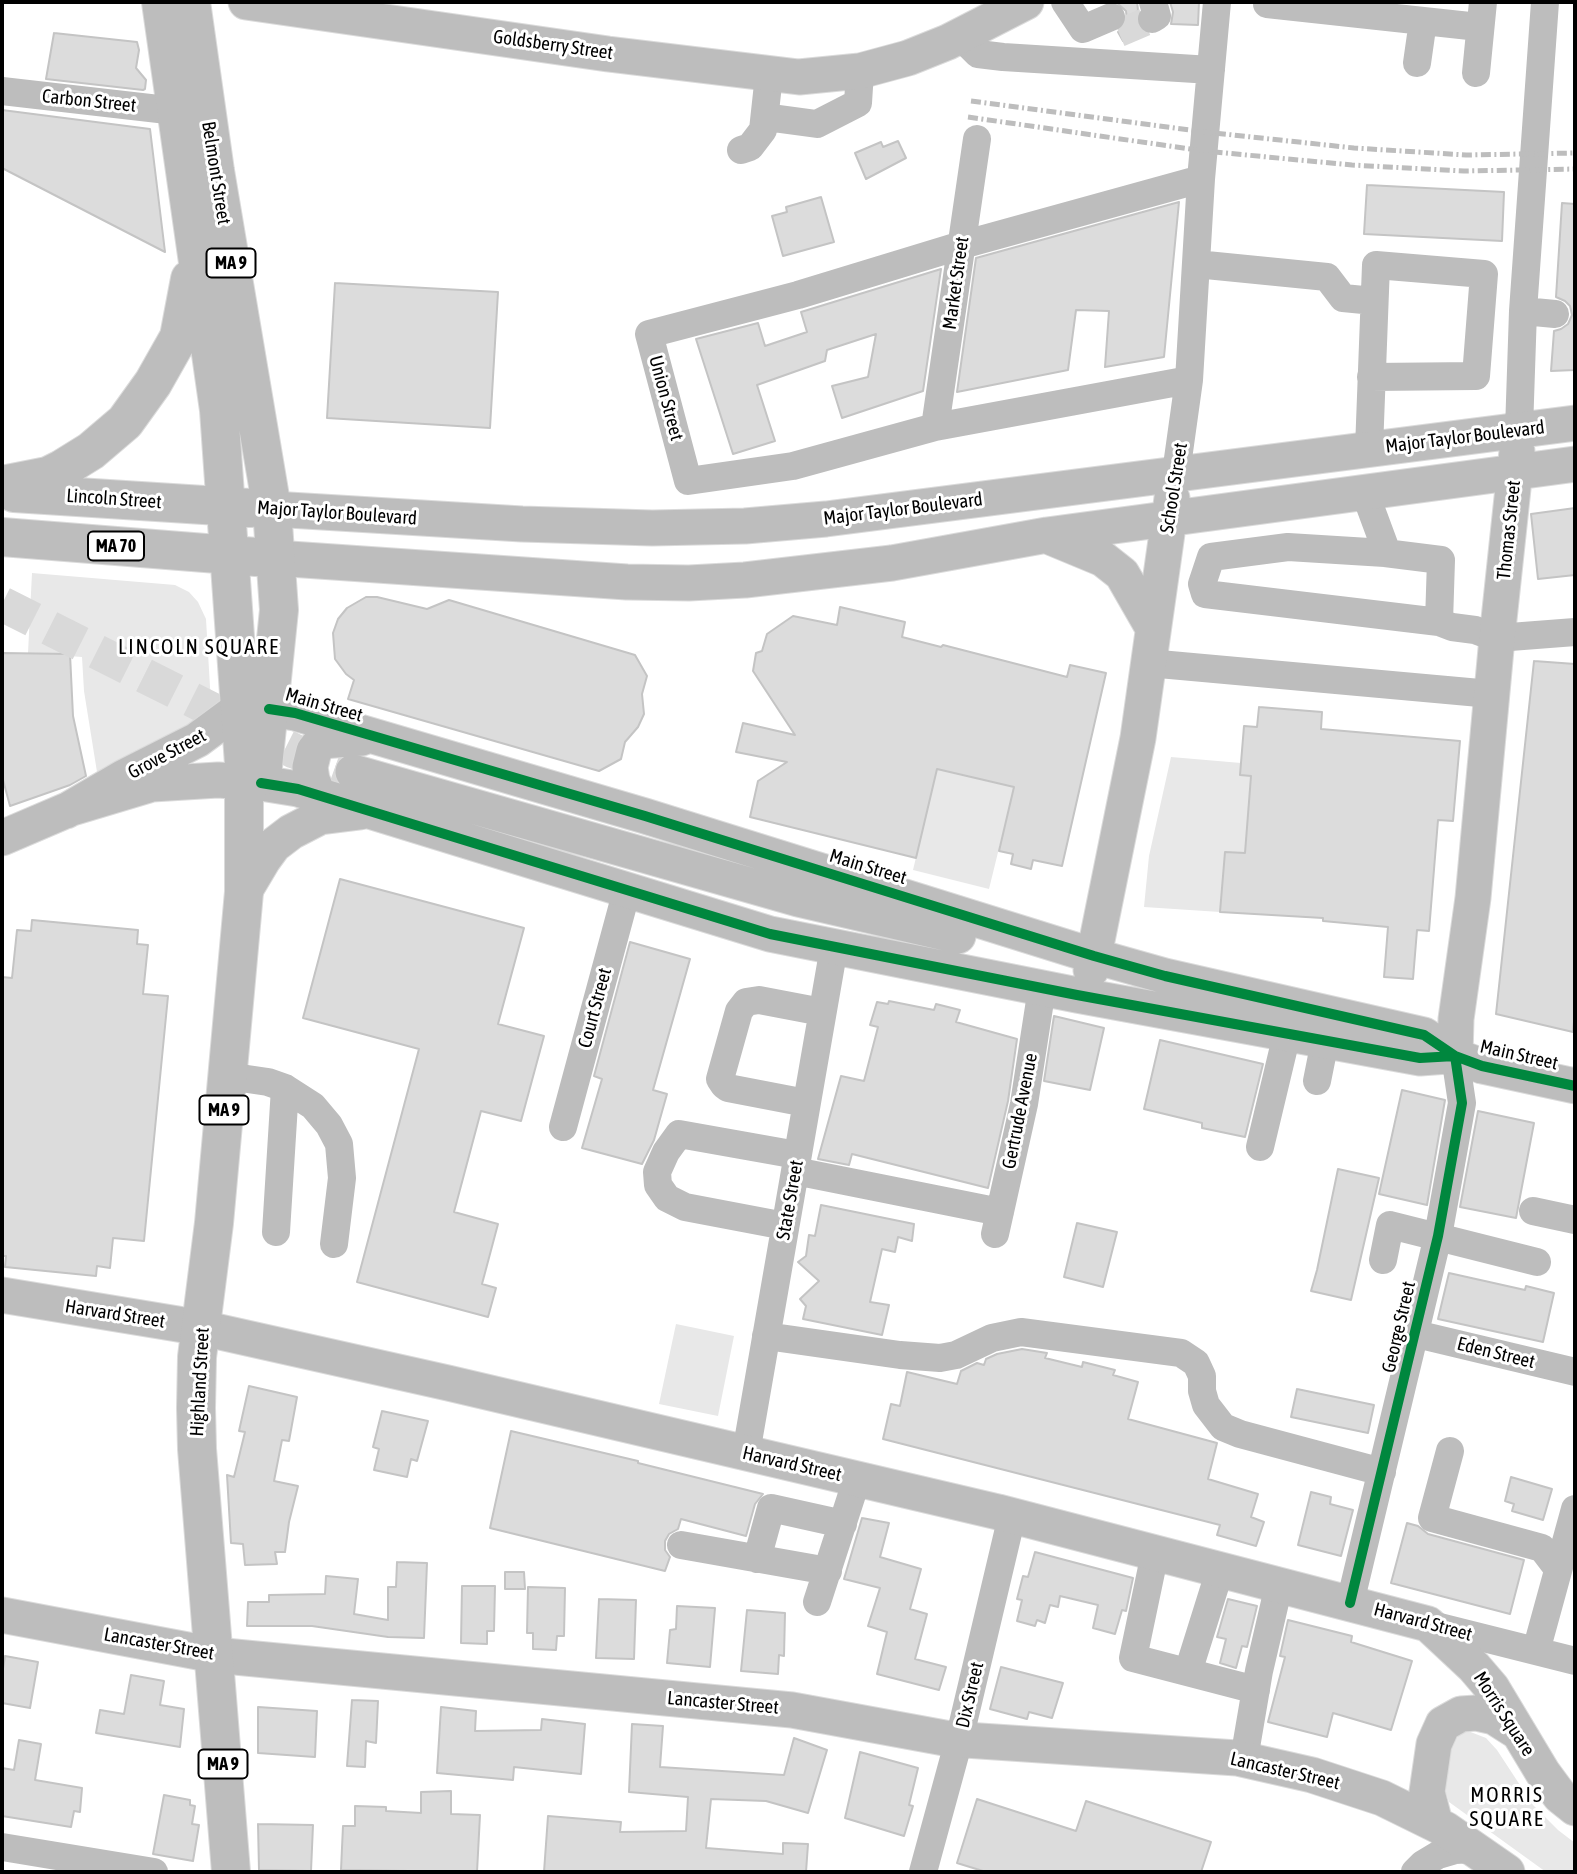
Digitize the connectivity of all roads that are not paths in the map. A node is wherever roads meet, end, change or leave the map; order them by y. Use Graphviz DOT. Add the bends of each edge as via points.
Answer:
graph roads {
  1 [pos="246,2"];
  2 [pos="1026,2"];
  3 [pos="1217,2"];
  4 [pos="1261,2"];
  5 [pos="1545,2"];
  6 [pos="177,8"];
  7 [pos="1481,15"];
  8 [pos="1423,21"];
  9 [pos="960,36"];
  10 [pos="1417,63"];
  11 [pos="1211,70"];
  12 [pos="860,71"];
  13 [pos="1476,72"];
  14 [pos="769,75"];
  15 [pos="2,91"];
  16 [pos="176,111"];
  17 [pos="765,117"];
  18 [pos="977,139"];
  19 [pos="741,150"];
  20 [pos="1201,179"];
  21 [pos="962,245"];
  22 [pos="195,250"];
  23 [pos="1196,264"];
  24 [pos="1374,301"];
  25 [pos="1523,311"];
  26 [pos="1555,314"];
  27 [pos="1371,377"];
  28 [pos="1189,380"];
  29 [pos="1575,423"];
  30 [pos="935,427"];
  31 [pos="1519,430"];
  32 [pos="1369,449"];
  33 [pos="1575,464"];
  34 [pos="1516,472"];
  35 [pos="1176,473"];
  36 [pos="2,485"];
  37 [pos="2,492"];
  38 [pos="1365,493"];
  39 [pos="227,506"];
  40 [pos="272,509"];
  41 [pos="1169,520"];
  42 [pos="1047,536"];
  43 [pos="2,537"];
  44 [pos="1385,553"];
  45 [pos="230,555"];
  46 [pos="275,558"];
  47 [pos="1439,622"];
  48 [pos="1153,628"];
  49 [pos="1575,632"];
  50 [pos="1496,638"];
  51 [pos="1148,663"];
  52 [pos="1491,694"];
  53 [pos="254,709"];
  54 [pos="372,737"];
  55 [pos="353,772"];
  56 [pos="253,782"];
  57 [pos="319,796"];
  58 [pos="66,811"];
  59 [pos="370,811"];
  60 [pos="2,838"];
  61 [pos="627,890"];
  62 [pos="244,892"];
  63 [pos="834,947"];
  64 [pos="1092,963"];
  65 [pos="1042,988"];
  66 [pos="822,1012"];
  67 [pos="1284,1033"];
  68 [pos="1325,1041"];
  69 [pos="1455,1056"];
  70 [pos="227,1076"];
  71 [pos="1317,1081"];
  72 [pos="1575,1086"];
  73 [pos="285,1088"];
  74 [pos="806,1103"];
  75 [pos="563,1127"];
  76 [pos="1260,1146"];
  77 [pos="796,1163"];
  78 [pos="1533,1211"];
  79 [pos="1575,1220"];
  80 [pos="785,1226"];
  81 [pos="276,1232"];
  82 [pos="1438,1236"];
  83 [pos="334,1244"];
  84 [pos="1383,1259"];
  85 [pos="1537,1262"];
  86 [pos="2,1295"];
  87 [pos="202,1328"];
  88 [pos="1416,1334"];
  89 [pos="766,1336"];
  90 [pos="1575,1372"];
  91 [pos="1450,1451"];
  92 [pos="746,1453"];
  93 [pos="1382,1472"];
  94 [pos="857,1479"];
  95 [pos="1575,1509"];
  96 [pos="1012,1516"];
  97 [pos="843,1524"];
  98 [pos="681,1545"];
  99 [pos="1155,1553"];
  100 [pos="757,1559"];
  101 [pos="1558,1569"];
  102 [pos="1220,1570"];
  103 [pos="828,1571"];
  104 [pos="1279,1585"];
  105 [pos="817,1602"];
  106 [pos="1350,1603"];
  107 [pos="2,1615"];
  108 [pos="1428,1624"];
  109 [pos="1536,1651"];
  110 [pos="214,1655"];
  111 [pos="1575,1661"];
  112 [pos="1188,1672"];
  113 [pos="1256,1690"];
  114 [pos="1516,1731"];
  115 [pos="959,1740"];
  116 [pos="1244,1759"];
  117 [pos="1575,1808"];
  118 [pos="1435,1824"];
  119 [pos="2,1847"];
  120 [pos="1488,1863"];
  121 [pos="154,1872"];
  122 [pos="232,1872"];
  123 [pos="923,1872"];
  124 [pos="1415,1872"];
  1 -- 14 [label="main road, Goldsberry Street"];
  2 -- 9 [label="main road, Goldsberry Street"];
  3 -- 11 [label="street, School Street"];
  4 -- 8 [label="street"];
  5 -- 25 [label="street, Thomas Street"];
  6 -- 16 [label="highway, Belmont Street / MA 9"];
  6 -- 40 [label="highway, Belmont Street / MA 9" via="215,171"];
  7 -- 8 [label="street"];
  7 -- 13 [label="street"];
  8 -- 10 [label="street"];
  9 -- 11 [label="street" via="978,54"];
  9 -- 12 [label="main road, Goldsberry Street" via="918,55"];
  11 -- 20 [label="street, School Street"];
  12 -- 14 [label="main road, Goldsberry Street"];
  12 -- 17 [label="street" via="858,103 817,124"];
  14 -- 17 [label="street"];
  15 -- 16 [label="street, Carbon Street"];
  16 -- 22 [label="highway, Belmont Street / MA 9"];
  17 -- 19 [label="street" via="758,139"];
  18 -- 21 [label="street, Market Street"];
  20 -- 21 [label="street, Union Street"];
  20 -- 23 [label="street, School Street"];
  21 -- 30 [label="street, Market Street"];
  21 -- 30 [label="street, Union Street" via="649,334 688,481 793,466"];
  22 -- 36 [label="highway" via="179,337 137,407 108,437 73,462 48,476"];
  22 -- 39 [label="highway, Belmont Street / MA 9" via="219,410"];
  23 -- 24 [label="street" via="1327,277 1343,298"];
  23 -- 28 [label="street, School Street"];
  24 -- 27 [label="street"];
  24 -- 27 [label="street" via="1376,265 1484,274 1476,376"];
  25 -- 26 [label="street"];
  25 -- 31 [label="street, Thomas Street"];
  27 -- 32 [label="street"];
  28 -- 30 [label="street, Union Street"];
  28 -- 35 [label="street, School Street"];
  29 -- 31 [label="main road, Major Taylor Boulevard"];
  31 -- 32 [label="main road, Major Taylor Boulevard"];
  31 -- 34 [label="main road, Thomas Street"];
  32 -- 35 [label="main road, Major Taylor Boulevard"];
  33 -- 34 [label="main road"];
  34 -- 38 [label="main road"];
  34 -- 50 [label="main road, Thomas Street"];
  35 -- 40 [label="main road, Major Taylor Boulevard" via="746,526 508,524"];
  35 -- 41 [label="main road, School Street"];
  37 -- 39 [label="highway, Lincoln Street"];
  38 -- 41 [label="main road"];
  38 -- 44 [label="street"];
  39 -- 40 [label="highway, Major Taylor Boulevard"];
  39 -- 45 [label="highway, MA 9"];
  40 -- 46 [label="highway, MA 9"];
  41 -- 42 [label="main road"];
  41 -- 48 [label="main road, School Street"];
  42 -- 46 [label="main road" via="891,563 689,583 534,578"];
  42 -- 48 [label="main road" via="1103,559 1122,574"];
  43 -- 45 [label="highway, MA 70"];
  44 -- 47 [label="street" via="1441,560"];
  44 -- 47 [label="street" via="1288,547 1211,557 1202,584 1205,594"];
  45 -- 46 [label="highway, MA 70"];
  45 -- 53 [label="highway, MA 9"];
  46 -- 53 [label="highway, MA 9" via="279,610"];
  47 -- 50 [label="street"];
  48 -- 51 [label="main road, School Street"];
  49 -- 50 [label="street"];
  50 -- 52 [label="main road, Thomas Street"];
  51 -- 52 [label="street"];
  51 -- 64 [label="main road, School Street" via="1138,738"];
  52 -- 69 [label="main road, Thomas Street"];
  53 -- 54 [label="main road, Main Street" via="295,713"];
  53 -- 56 [label="highway, MA 9"];
  53 -- 58 [label="main road, Grove Street"];
  54 -- 57 [label="main road" via="323,741 314,751 310,767"];
  54 -- 64 [label="main road, Main Street" via="691,831"];
  55 -- 64 [label="main road" via="798,899"];
  56 -- 57 [label="main road, Main Street"];
  56 -- 58 [label="main road, Grove Street" via="152,784"];
  56 -- 62 [label="highway, Highland Street / MA 9"];
  57 -- 59 [label="main road, Main Street"];
  58 -- 60 [label="main road, Grove Street"];
  59 -- 61 [label="main road, Main Street"];
  59 -- 62 [label="main road" via="320,817 290,832 262,860"];
  61 -- 63 [label="main road, Main Street" via="770,934"];
  61 -- 75 [label="street, Court Street"];
  62 -- 70 [label="highway, Highland Street / MA 9"];
  63 -- 65 [label="main road, Main Street"];
  63 -- 66 [label="street, State Street"];
  64 -- 67 [label="main road"];
  64 -- 69 [label="main road, Main Street" via="1424,1035"];
  65 -- 67 [label="main road, Main Street"];
  65 -- 77 [label="street, Gertrude Avenue" via="1024,1104 997,1223"];
  66 -- 74 [label="street, State Street"];
  66 -- 74 [label="street" via="759,1000 746,1002 739,1011 720,1079 729,1088"];
  67 -- 68 [label="main road, Main Street"];
  67 -- 76 [label="street"];
  68 -- 69 [label="main road, Main Street" via="1420,1058"];
  68 -- 71 [label="street"];
  69 -- 72 [label="main road, Main Street"];
  69 -- 82 [label="street, George Street" via="1462,1102"];
  70 -- 73 [label="street"];
  70 -- 87 [label="highway, Highland Street / MA 9"];
  73 -- 81 [label="street"];
  73 -- 83 [label="street" via="313,1106 339,1144 342,1178"];
  74 -- 77 [label="street, State Street"];
  77 -- 80 [label="street, State Street"];
  77 -- 80 [label="street" via="679,1134 657,1172 658,1185 667,1198 685,1207"];
  78 -- 79 [label="street"];
  80 -- 89 [label="street, State Street"];
  82 -- 84 [label="street" via="1390,1225"];
  82 -- 85 [label="street"];
  82 -- 88 [label="street, George Street"];
  86 -- 87 [label="main road, Harvard Street"];
  87 -- 92 [label="main road, Harvard Street"];
  87 -- 110 [label="highway, Highland Street / MA 9" via="196,1437"];
  88 -- 90 [label="street, Eden Street"];
  88 -- 93 [label="street, George Street"];
  89 -- 92 [label="street, State Street"];
  89 -- 93 [label="street" via="940,1358 1021,1332 1181,1353 1196,1363 1206,1405 1223,1427"];
  91 -- 101 [label="street" via="1432,1518 1542,1548"];
  92 -- 94 [label="main road, Harvard Street"];
  93 -- 106 [label="street, George Street"];
  94 -- 96 [label="main road, Harvard Street"];
  94 -- 97 [label="street"];
  95 -- 101 [label="street"];
  96 -- 99 [label="main road, Harvard Street"];
  96 -- 115 [label="street, Dix Street"];
  97 -- 100 [label="street" via="771,1508"];
  97 -- 103 [label="street"];
  98 -- 100 [label="street"];
  99 -- 102 [label="main road, Harvard Street"];
  99 -- 112 [label="street" via="1133,1658"];
  100 -- 103 [label="street"];
  101 -- 109 [label="street"];
  102 -- 104 [label="main road, Harvard Street"];
  102 -- 112 [label="street"];
  103 -- 105 [label="street"];
  104 -- 106 [label="main road, Harvard Street"];
  104 -- 113 [label="street"];
  106 -- 108 [label="main road, Harvard Street"];
  107 -- 110 [label="main road, Lancaster Street"];
  108 -- 109 [label="street, Harvard Street"];
  108 -- 114 [label="main road, Morris Square" via="1492,1688"];
  109 -- 111 [label="street, Harvard Street"];
  110 -- 115 [label="main road, Lancaster Street" via="792,1710"];
  110 -- 122 [label="highway, Highland Street / MA 9"];
  112 -- 113 [label="street"];
  113 -- 116 [label="street"];
  114 -- 117 [label="main road, Morris Square" via="1551,1784"];
  114 -- 118 [label="main road" via="1494,1717 1476,1713 1461,1714 1443,1724 1434,1744 1427,1792"];
  115 -- 116 [label="main road, Lancaster Street"];
  115 -- 123 [label="street, Dix Street"];
  116 -- 118 [label="main road, Lancaster Street" via="1349,1785"];
  118 -- 120 [label="main road, Lancaster Street"];
  119 -- 121 [label="street"];
  120 -- 124 [label="street" via="1455,1850 1438,1854"];
}
